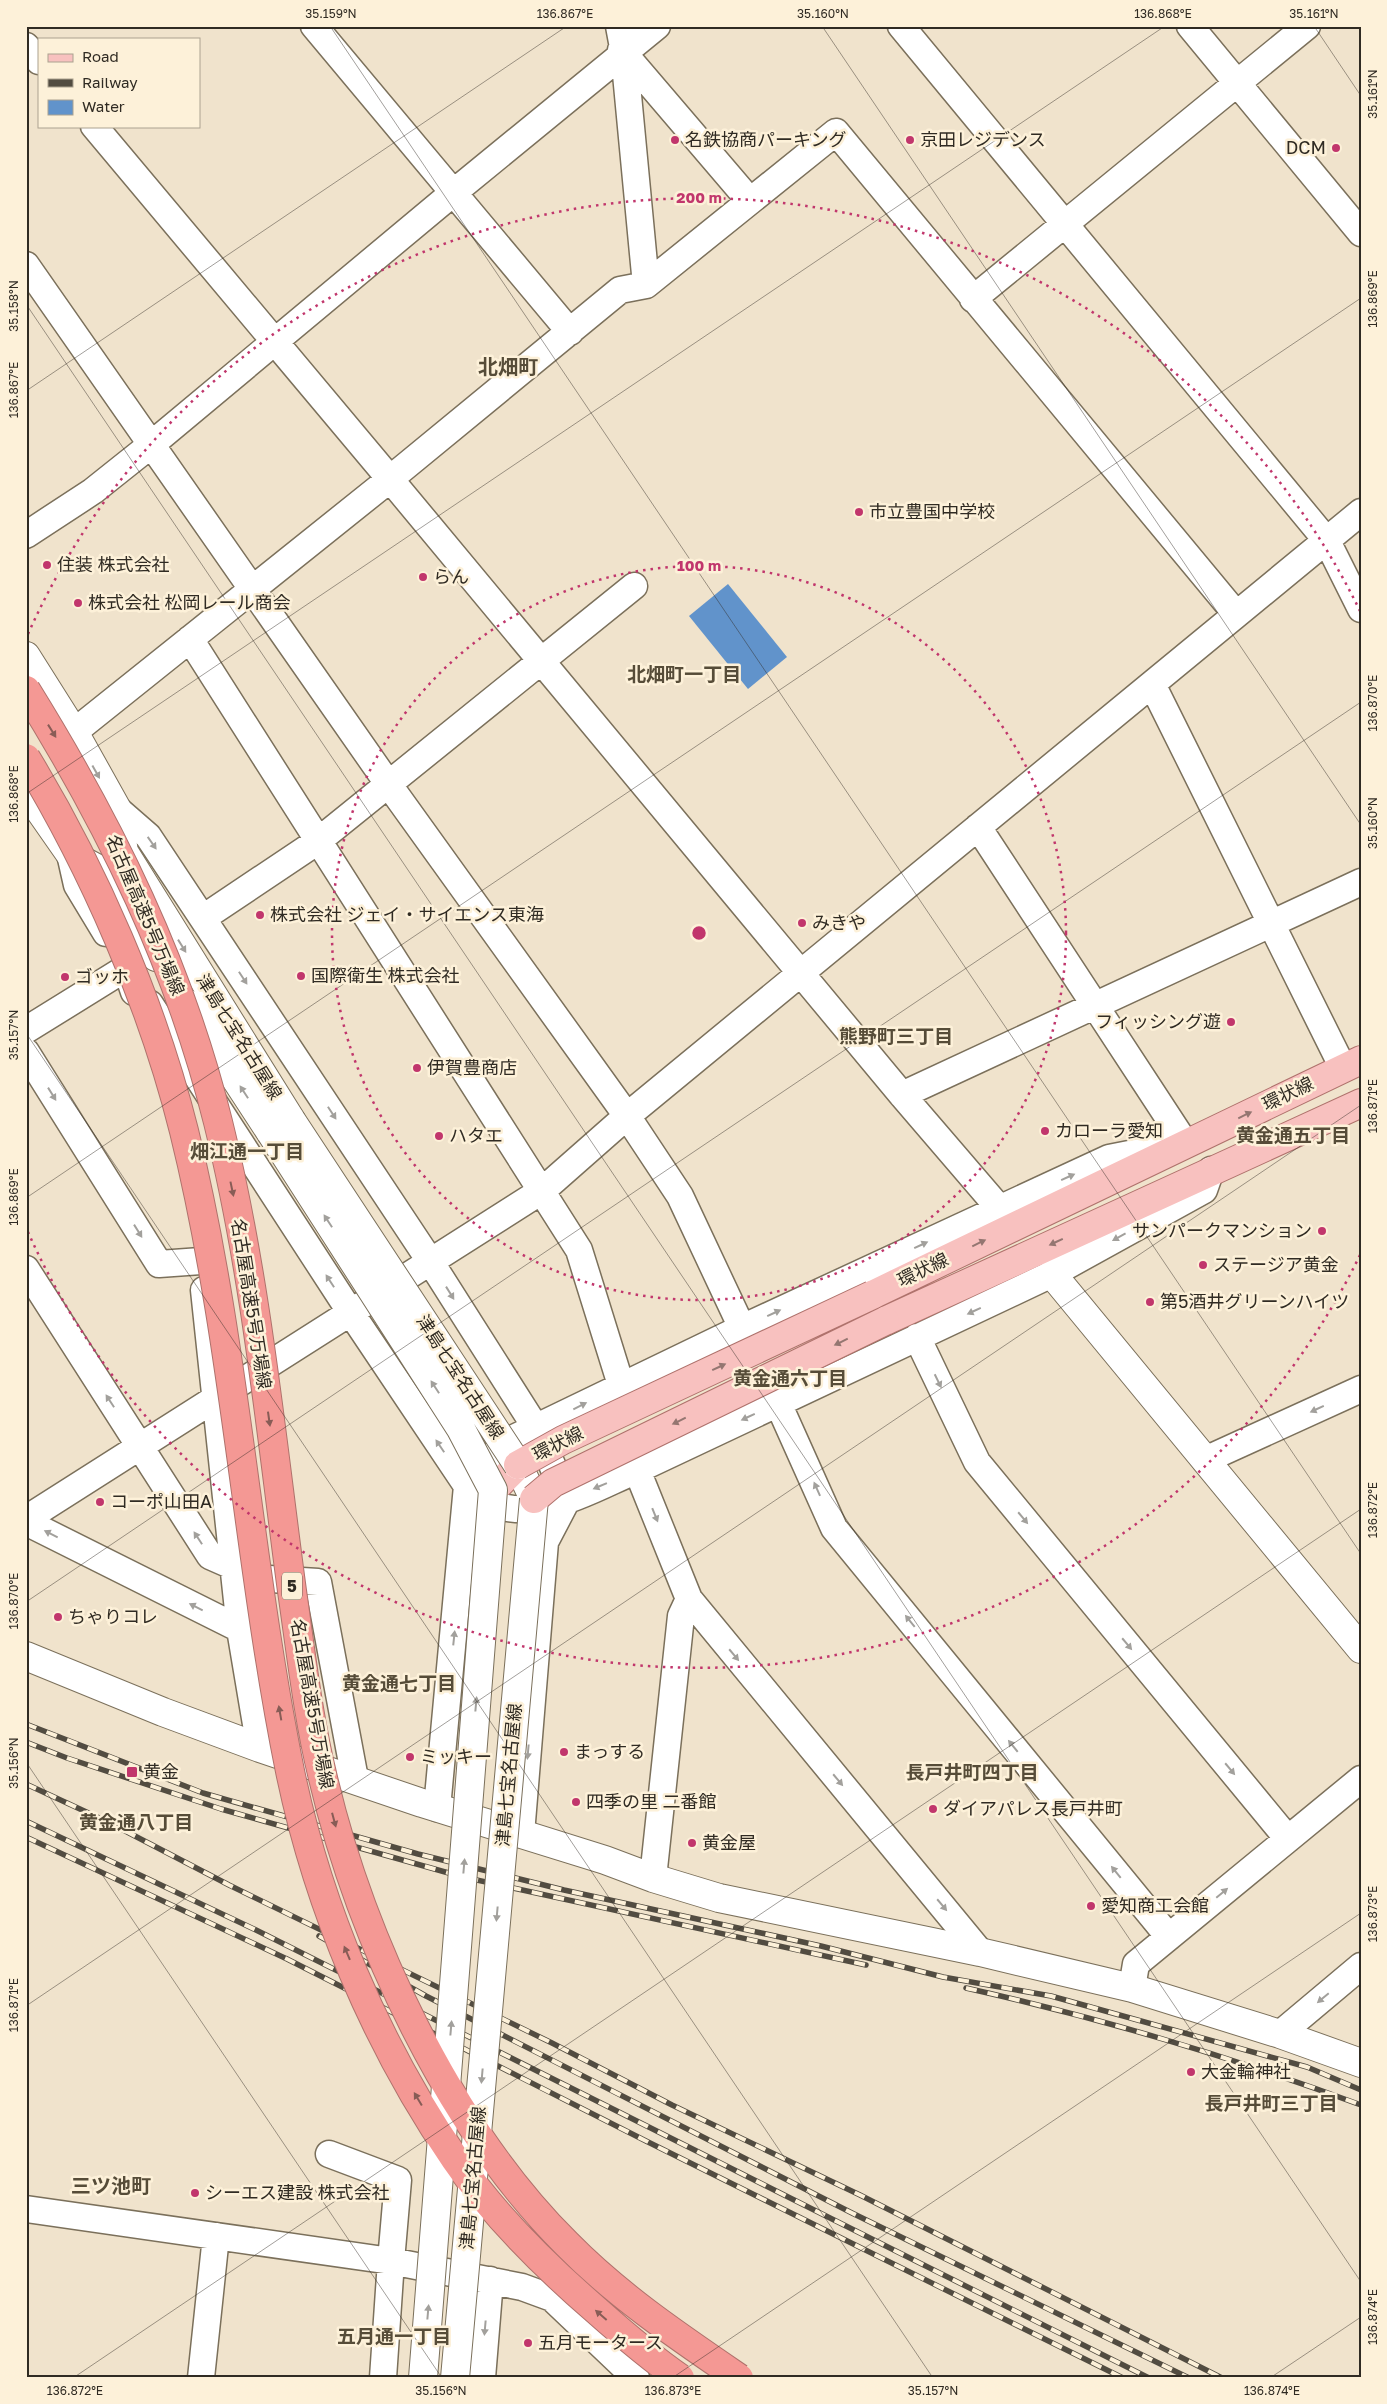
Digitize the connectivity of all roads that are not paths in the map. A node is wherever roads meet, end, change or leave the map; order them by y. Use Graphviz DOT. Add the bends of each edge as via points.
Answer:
graph roads {
  1 [pos="314,26"];
  2 [pos="602,26"];
  3 [pos="619,26"];
  4 [pos="657,26"];
  5 [pos="901,26"];
  6 [pos="1190,26"];
  7 [pos="1307,26"];
  8 [pos="26,46"];
  9 [pos="624,53"];
  10 [pos="38,60"];
  11 [pos="1237,83"];
  12 [pos="96,128"];
  13 [pos="453,193"];
  14 [pos="750,201"];
  15 [pos="1064,224"];
  16 [pos="1361,233"];
  17 [pos="26,265"];
  18 [pos="646,285"];
  19 [pos="973,299"];
  20 [pos="570,332"];
  21 [pos="276,343"];
  22 [pos="152,444"];
  23 [pos="390,479"];
  24 [pos="1361,512"];
  25 [pos="26,535"];
  26 [pos="1327,541"];
  27 [pos="634,586"];
  28 [pos="252,589"];
  29 [pos="1361,609"];
  30 [pos="1236,614"];
  31 [pos="190,639"];
  32 [pos="26,656"];
  33 [pos="541,662"];
  34 [pos="1152,684"];
  35 [pos="26,690"];
  36 [pos="74,732"];
  37 [pos="26,758"];
  38 [pos="389,785"];
  39 [pos="26,791"];
  40 [pos="117,809"];
  41 [pos="978,827"];
  42 [pos="318,841"];
  43 [pos="70,854"];
  44 [pos="1361,882"];
  45 [pos="203,918"];
  46 [pos="1272,925"];
  47 [pos="126,968"];
  48 [pos="802,973"];
  49 [pos="1095,1006"];
  50 [pos="26,1030"];
  51 [pos="26,1052"];
  52 [pos="1352,1064"];
  53 [pos="902,1095"];
  54 [pos="1361,1103"];
  55 [pos="627,1116"];
  56 [pos="281,1126"];
  57 [pos="1185,1144"];
  58 [pos="1211,1170"];
  59 [pos="543,1190"];
  60 [pos="999,1208"];
  61 [pos="200,1261"];
  62 [pos="430,1261"];
  63 [pos="26,1270"];
  64 [pos="1052,1274"];
  65 [pos="351,1313"];
  66 [pos="742,1328"];
  67 [pos="917,1337"];
  68 [pos="621,1385"];
  69 [pos="1361,1388"];
  70 [pos="216,1398"];
  71 [pos="778,1403"];
  72 [pos="536,1428"];
  73 [pos="139,1447"];
  74 [pos="1205,1460"];
  75 [pos="518,1465"];
  76 [pos="637,1470"];
  77 [pos="467,1486"];
  78 [pos="493,1490"];
  79 [pos="534,1499"];
  80 [pos="567,1500"];
  81 [pos="29,1512"];
  82 [pos="235,1572"];
  83 [pos="688,1599"];
  84 [pos="240,1629"];
  85 [pos="1361,1649"];
  86 [pos="26,1656"];
  87 [pos="260,1748"];
  88 [pos="1361,1779"];
  89 [pos="355,1780"];
  90 [pos="436,1808"];
  91 [pos="521,1834"];
  92 [pos="1288,1839"];
  93 [pos="653,1878"];
  94 [pos="1169,1937"];
  95 [pos="980,1952"];
  96 [pos="1361,1966"];
  97 [pos="1132,1988"];
  98 [pos="1280,2034"];
  99 [pos="1361,2063"];
  100 [pos="329,2154"];
  101 [pos="26,2209"];
  102 [pos="216,2236"];
  103 [pos="391,2262"];
  104 [pos="490,2280"];
  105 [pos="200,2378"];
  106 [pos="382,2378"];
  107 [pos="423,2378"];
  108 [pos="455,2378"];
  109 [pos="482,2378"];
  110 [pos="636,2378"];
  111 [pos="680,2378"];
  112 [pos="739,2378"];
  1 -- 13 [label="street"];
  2 -- 9 [label="street"];
  3 -- 9 [label="street"];
  4 -- 9 [label="street"];
  5 -- 15 [label="street"];
  6 -- 11 [label="street"];
  7 -- 11 [label="street"];
  8 -- 10 [label="street"];
  9 -- 13 [label="street"];
  9 -- 14 [label="street"];
  9 -- 18 [label="street"];
  11 -- 15 [label="street"];
  11 -- 16 [label="street"];
  12 -- 21 [label="street"];
  13 -- 20 [label="street"];
  13 -- 21 [label="street"];
  14 -- 18 [label="street"];
  14 -- 19 [label="street" via="836,132"];
  15 -- 19 [label="street"];
  15 -- 26 [label="street"];
  17 -- 22 [label="street"];
  18 -- 20 [label="street" via="620,290"];
  19 -- 30 [label="street"];
  20 -- 23 [label="street"];
  21 -- 22 [label="street"];
  21 -- 23 [label="street"];
  22 -- 25 [label="street" via="93,491"];
  22 -- 28 [label="street"];
  23 -- 28 [label="street"];
  23 -- 33 [label="street"];
  24 -- 26 [label="street"];
  26 -- 29 [label="street"];
  26 -- 30 [label="street"];
  27 -- 33 [label="street"];
  28 -- 31 [label="street"];
  28 -- 38 [label="street"];
  30 -- 34 [label="street"];
  31 -- 36 [label="street"];
  31 -- 42 [label="street"];
  32 -- 36 [label="main road, 津島七宝名古屋線"];
  33 -- 38 [label="street"];
  33 -- 48 [label="street"];
  34 -- 41 [label="street"];
  34 -- 46 [label="street"];
  35 -- 112 [label="highway, 名古屋高速5号万場線 / 5, one-way, bridge" via="110,833 154,929 196,1043 238,1218 322,1776 367,1923 432,2058 471,2126 513,2182 566,2244 630,2301"];
  36 -- 40 [label="main road, 津島七宝名古屋線, one-way"];
  111 -- 37 [label="highway, 名古屋高速5号万場線 / 5, one-way, bridge" via="616,2328 547,2267 500,2217 455,2159 407,2080 370,2007 334,1924 291,1773 220,1312 183,1128 154,1034 120,942 81,856"];
  38 -- 42 [label="street"];
  38 -- 55 [label="street"];
  39 -- 43 [label="main road, 津島七宝名古屋線"];
  40 -- 45 [label="street, one-way" via="148,836"];
  40 -- 56 [label="main road, 津島七宝名古屋線, one-way" via="124,852"];
  41 -- 48 [label="street"];
  41 -- 49 [label="street"];
  42 -- 45 [label="street"];
  42 -- 59 [label="street"];
  43 -- 47 [label="street" via="77,885"];
  56 -- 43 [label="main road, 津島七宝名古屋線, one-way" via="100,870"];
  44 -- 46 [label="street"];
  45 -- 62 [label="street, one-way"];
  46 -- 49 [label="street"];
  46 -- 52 [label="street"];
  47 -- 50 [label="street"];
  47 -- 61 [label="street" via="179,1136"];
  65 -- 47 [label="street, one-way"];
  48 -- 53 [label="street"];
  48 -- 55 [label="street"];
  49 -- 53 [label="street"];
  49 -- 57 [label="street"];
  51 -- 61 [label="street, one-way" via="159,1264"];
  57 -- 52 [label="main road, 環状線, one-way"];
  53 -- 60 [label="street"];
  54 -- 58 [label="main road, 環状線"];
  55 -- 59 [label="street"];
  55 -- 66 [label="street" via="680,1196"];
  56 -- 75 [label="main road, 津島七宝名古屋線, bridge"];
  78 -- 56 [label="main road, 津島七宝名古屋線, one-way, bridge" via="461,1429"];
  60 -- 57 [label="street, one-way" via="1109,1158"];
  75 -- 57 [label="main road, 環状線, one-way, bridge" via="563,1440"];
  58 -- 64 [label="street, one-way" via="1204,1190"];
  58 -- 79 [label="main road, 環状線, one-way, bridge" via="885,1321 553,1483"];
  59 -- 62 [label="street"];
  59 -- 68 [label="street" via="579,1250"];
  66 -- 60 [label="street, one-way"];
  61 -- 70 [label="street"];
  62 -- 65 [label="street"];
  62 -- 72 [label="street, one-way"];
  73 -- 63 [label="street, one-way"];
  64 -- 67 [label="street, one-way"];
  64 -- 74 [label="main road"];
  65 -- 70 [label="street"];
  77 -- 65 [label="street, one-way"];
  66 -- 68 [label="street"];
  67 -- 71 [label="street"];
  67 -- 92 [label="street, one-way" via="977,1462"];
  72 -- 68 [label="street, one-way"];
  69 -- 74 [label="street, one-way"];
  70 -- 73 [label="street"];
  70 -- 82 [label="street"];
  71 -- 76 [label="street, one-way"];
  94 -- 71 [label="street, one-way" via="834,1528"];
  72 -- 77 [label="street" via="497,1451"];
  72 -- 80 [label="street"];
  73 -- 81 [label="street"];
  82 -- 73 [label="street, one-way" via="210,1556"];
  74 -- 85 [label="main road"];
  75 -- 78 [label="main road, 環状線"];
  75 -- 79 [label="main road, 津島七宝名古屋線"];
  76 -- 80 [label="street, one-way"];
  76 -- 83 [label="street, one-way"];
  77 -- 80 [label="street" via="488,1502 514,1508 542,1508"];
  90 -- 77 [label="street, one-way"];
  107 -- 78 [label="main road, 津島七宝名古屋線, one-way, bridge"];
  79 -- 108 [label="main road, 津島七宝名古屋線, one-way, bridge"];
  80 -- 91 [label="street, one-way" via="545,1542"];
  84 -- 81 [label="street, one-way"];
  82 -- 84 [label="street"];
  82 -- 89 [label="street" via="318,1582"];
  83 -- 93 [label="street" via="681,1616"];
  83 -- 95 [label="street, one-way"];
  84 -- 87 [label="street"];
  86 -- 87 [label="main road"];
  87 -- 89 [label="main road"];
  88 -- 92 [label="street"];
  89 -- 90 [label="main road"];
  90 -- 91 [label="main road"];
  91 -- 93 [label="main road"];
  94 -- 92 [label="street, one-way"];
  93 -- 95 [label="main road" via="719,1898"];
  94 -- 97 [label="street" via="1136,1964"];
  95 -- 97 [label="main road"];
  96 -- 98 [label="street, one-way"];
  97 -- 98 [label="main road"];
  98 -- 99 [label="main road"];
  100 -- 103 [label="street" via="398,2180"];
  101 -- 102 [label="street"];
  102 -- 103 [label="street"];
  102 -- 105 [label="street"];
  103 -- 104 [label="street"];
  103 -- 106 [label="street"];
  104 -- 109 [label="street, one-way"];
  104 -- 110 [label="street" via="552,2298"];
}
